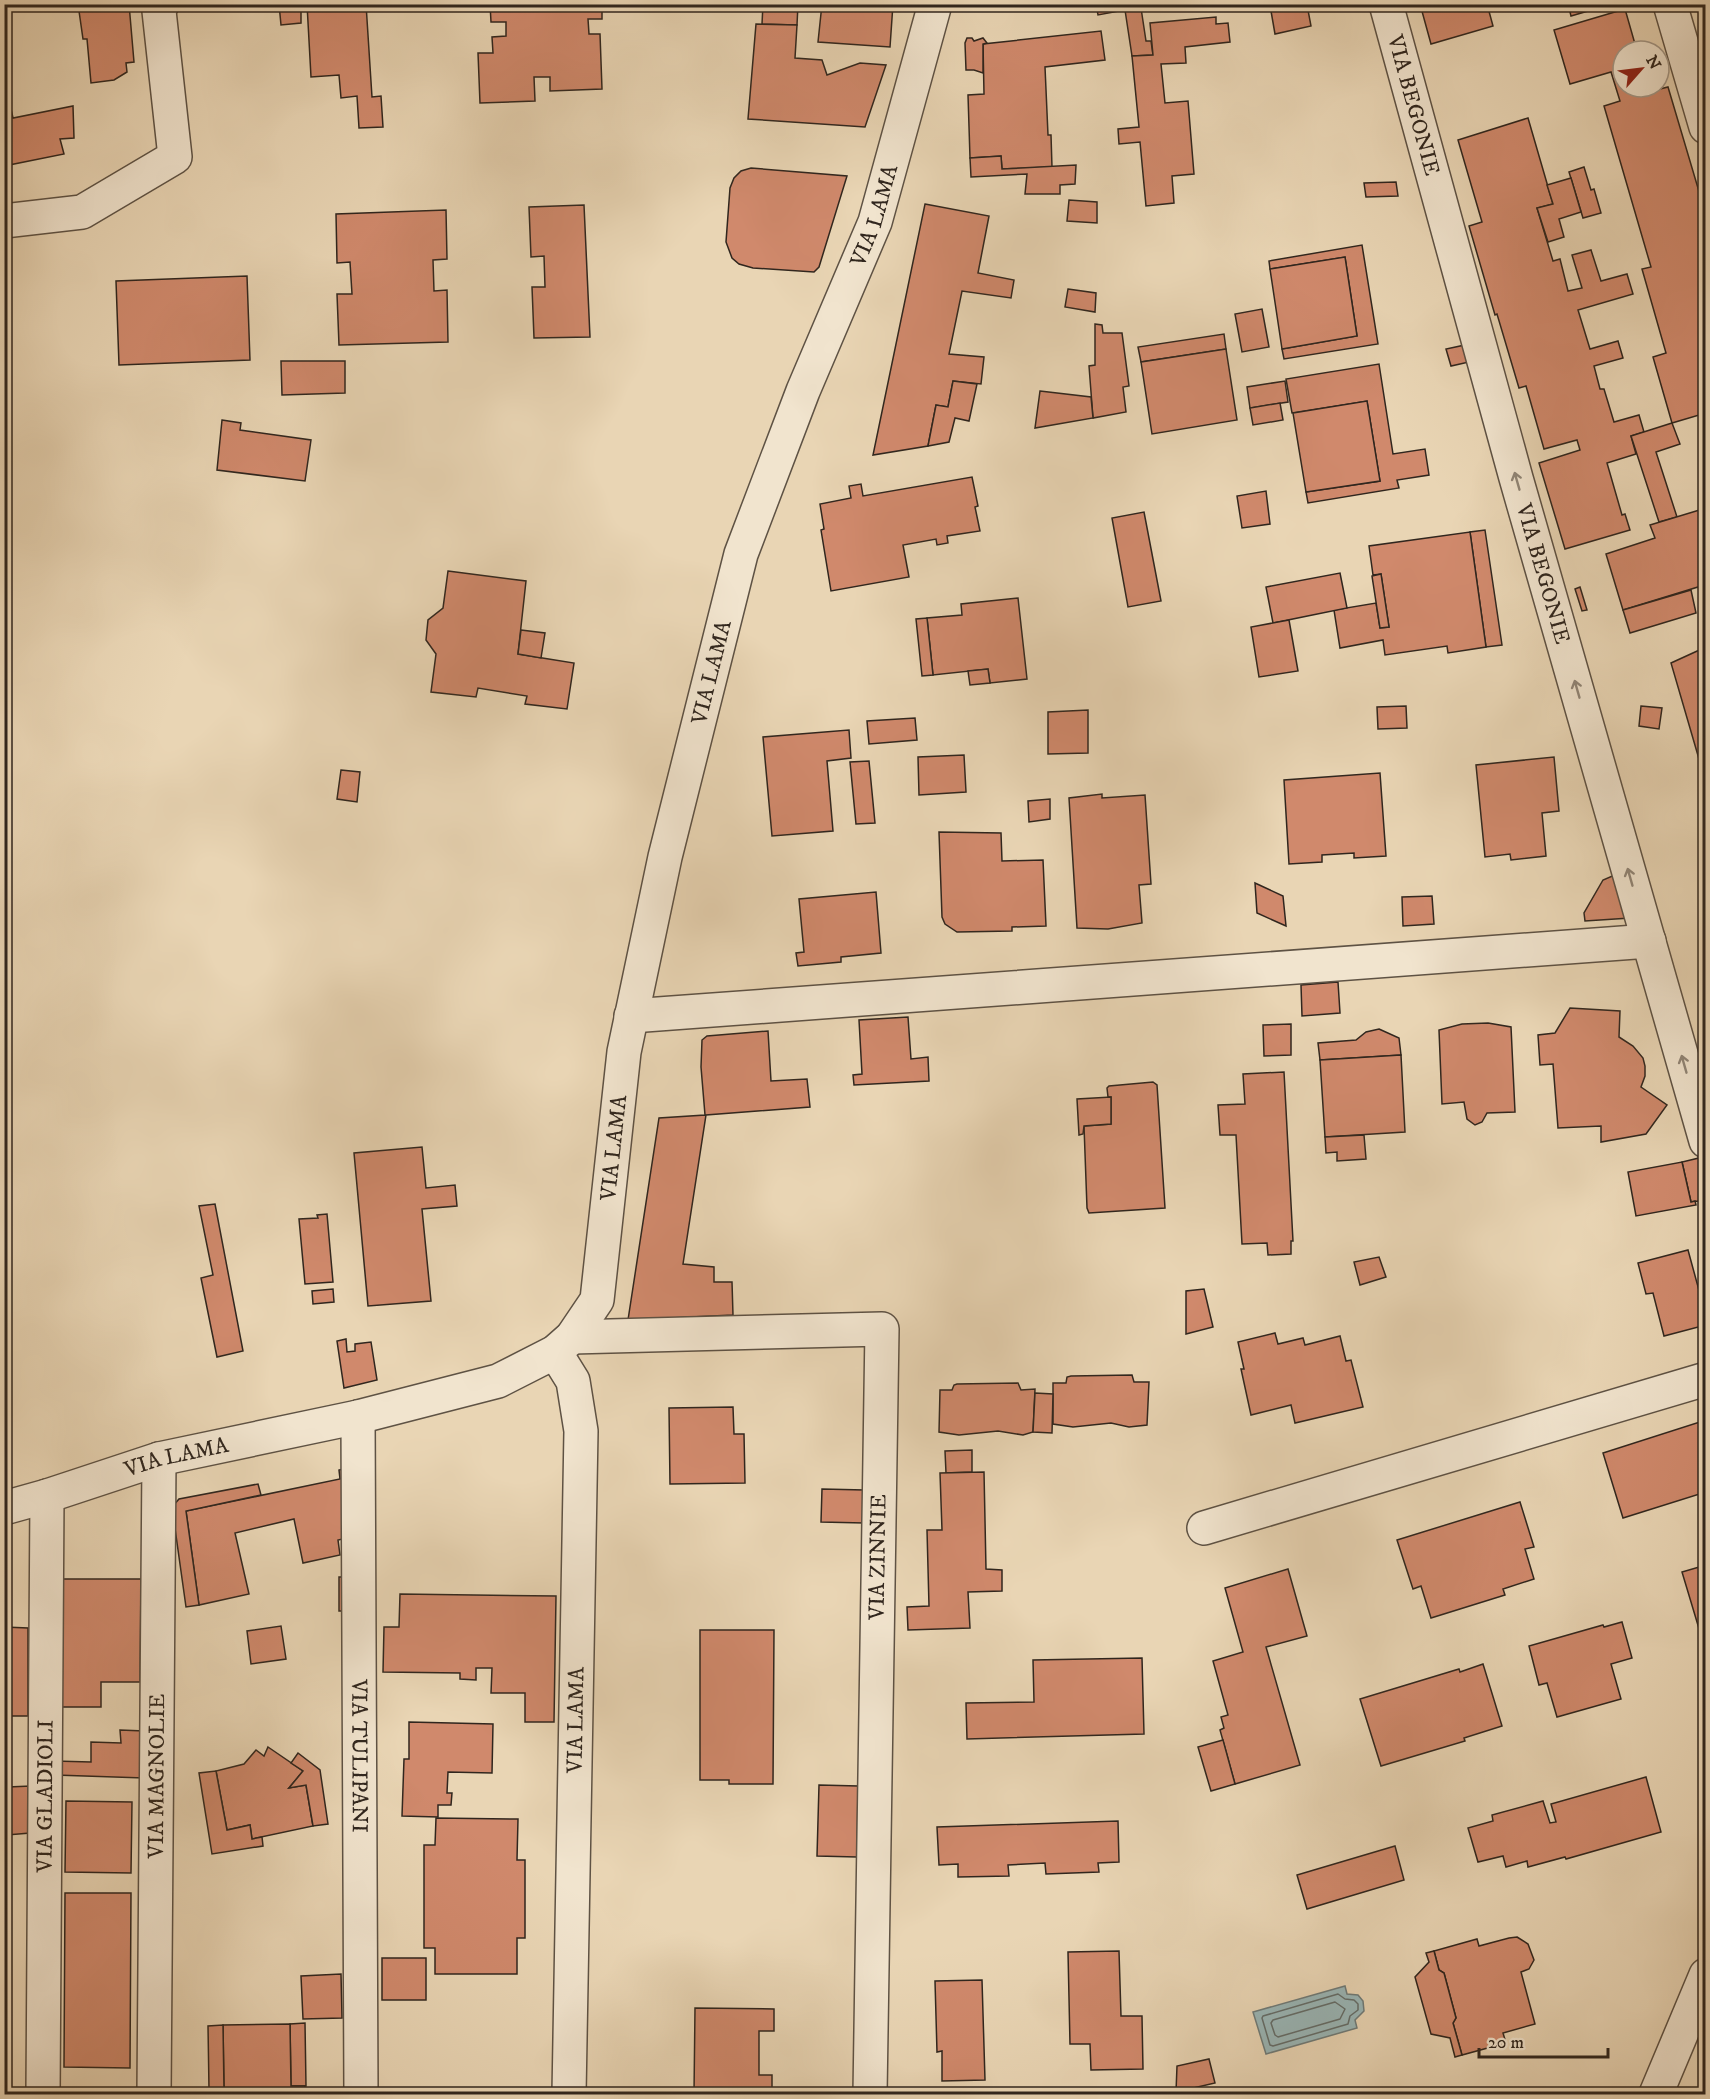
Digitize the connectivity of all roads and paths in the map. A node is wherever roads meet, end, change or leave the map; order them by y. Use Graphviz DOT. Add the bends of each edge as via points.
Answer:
graph roads {
  1 [pos="162,4"];
  2 [pos="935,4"];
  3 [pos="1386,4"];
  4 [pos="1670,4"];
  5 [pos="1706,127"];
  6 [pos="4,220"];
  7 [pos="1649,941"];
  8 [pos="632,1016"];
  9 [pos="1706,1141"];
  10 [pos="564,1344"];
  11 [pos="1706,1379"];
  12 [pos="358,1417"];
  13 [pos="159,1459"];
  14 [pos="47,1496"];
  15 [pos="4,1508"];
  16 [pos="1204,1528"];
  17 [pos="1706,1975"];
  18 [pos="43,2094"];
  19 [pos="154,2094"];
  20 [pos="361,2094"];
  21 [pos="569,2094"];
  22 [pos="870,2094"];
  23 [pos="1656,2094"];
  1 -- 6 [label="street" via="159,10 175,157 82,212"];
  2 -- 8 [label="street, VIA LAMA" via="875,222 803,390 741,554 665,856"];
  7 -- 3 [label="street, VIA BEGONIE, one-way"];
  4 -- 5 [label="street"];
  7 -- 8 [label="street"];
  9 -- 7 [label="street, VIA BEGONIE, one-way"];
  8 -- 10 [label="street, VIA LAMA" via="624,1052 597,1300"];
  10 -- 12 [label="street, VIA LAMA" via="498,1381"];
  10 -- 21 [label="street, VIA LAMA" via="581,1431"];
  10 -- 22 [label="street, VIA ZINNIE" via="882,1329"];
  11 -- 16 [label="street"];
  12 -- 13 [label="street, VIA LAMA"];
  12 -- 20 [label="street, VIA TULIPANI"];
  13 -- 14 [label="street, VIA LAMA"];
  13 -- 19 [label="street, VIA MAGNOLIE"];
  14 -- 15 [label="street, VIA LAMA"];
  14 -- 18 [label="street, VIA GLADIOLI"];
  17 -- 23 [label="street"];
}
